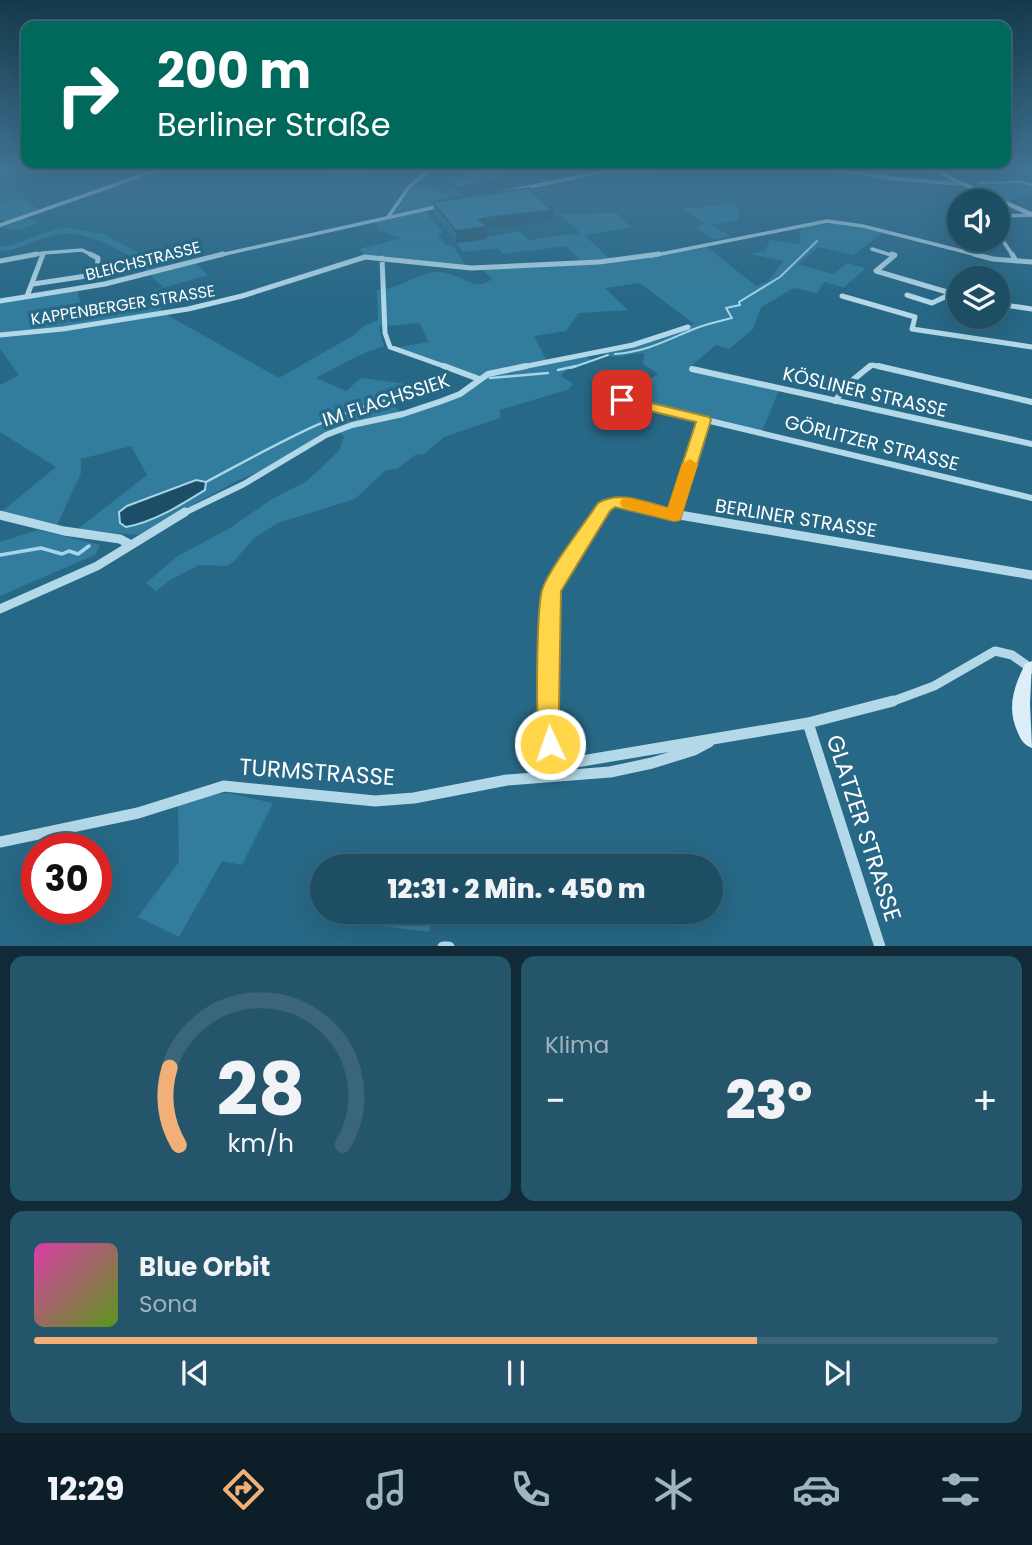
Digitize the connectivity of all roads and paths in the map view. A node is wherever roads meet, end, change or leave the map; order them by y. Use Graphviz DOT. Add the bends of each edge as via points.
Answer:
graph roads {
  1 [pos="37,212"];
  2 [pos="390,212"];
  3 [pos="410,212"];
  4 [pos="1032,215"];
  5 [pos="1010,216"];
  6 [pos="389,217"];
  7 [pos="0,225"];
  8 [pos="872,249"];
  9 [pos="1010,250"];
  10 [pos="43,253"];
  11 [pos="382,258"];
  12 [pos="0,261"];
  13 [pos="1016,261"];
  14 [pos="1032,262"];
  15 [pos="33,284"];
  16 [pos="947,293"];
  17 [pos="947,294"];
  18 [pos="907,295"];
  19 [pos="27,296"];
  20 [pos="842,296"];
  21 [pos="0,300"];
  22 [pos="1010,306"];
  23 [pos="1032,309"];
  24 [pos="688,327"];
  25 [pos="0,335"];
  26 [pos="1032,347"];
  27 [pos="692,369"];
  28 [pos="479,379"];
  29 [pos="622,400"];
  30 [pos="835,401"];
  31 [pos="1032,402"];
  32 [pos="704,420"];
  33 [pos="1032,444"];
  34 [pos="1032,498"];
  35 [pos="0,515"];
  36 [pos="674,516"];
  37 [pos="131,545"];
  38 [pos="1032,575"];
  39 [pos="0,609"];
  40 [pos="1032,669"];
  41 [pos="808,723"];
  42 [pos="715,738"];
  43 [pos="1032,739"];
  44 [pos="553,750"];
  45 [pos="0,842"];
  46 [pos="880,946"];
  1 -- 7 [label="street"];
  2 -- 6 [label="street"];
  3 -- 6 [label="street, BLEICHSTRASSE"];
  4 -- 5 [label="street"];
  6 -- 19 [label="street, BLEICHSTRASSE" via="121,280"];
  8 -- 16 [label="street" via="895,255 876,271"];
  9 -- 13 [label="street"];
  10 -- 12 [label="street"];
  10 -- 15 [label="street"];
  10 -- 15 [label="street" via="82,250 98,258 97,271"];
  11 -- 13 [label="street, KAPPENBERGER STRASSE" via="471,268 599,262 834,221"];
  11 -- 25 [label="street, KAPPENBERGER STRASSE" via="356,260 188,309"];
  11 -- 28 [label="street" via="390,346"];
  13 -- 14 [label="street, KAPPENBERGER STRASSE"];
  15 -- 19 [label="street"];
  17 -- 18 [label="street" via="932,303"];
  19 -- 21 [label="street, BLEICHSTRASSE"];
  20 -- 26 [label="street" via="915,317 912,329"];
  22 -- 23 [label="street"];
  24 -- 28 [label="street, IM FLACHSSIEK" via="633,345"];
  27 -- 30 [label="street, KÖSLINER STRASSE"];
  28 -- 37 [label="street, IM FLACHSSIEK" via="442,401 326,435"];
  29 -- 32 [label="street, GÖRLITZER STRASSE"];
  30 -- 31 [label="street" via="872,365"];
  30 -- 33 [label="street, KÖSLINER STRASSE"];
  32 -- 34 [label="street, GÖRLITZER STRASSE"];
  32 -- 36 [label="street"];
  35 -- 37 [label="street"];
  36 -- 38 [label="street, BERLINER STRASSE"];
  36 -- 44 [label="street, BERLINER STRASSE" via="612,502 604,507 554,584 548,708"];
  37 -- 39 [label="street, IM FLACHSSIEK" via="63,583"];
  40 -- 41 [label="street, TURMSTRASSE" via="1013,655 995,651 934,686"];
  40 -- 43 [label="main road" via="1018,706"];
  41 -- 42 [label="street, TURMSTRASSE"];
  41 -- 46 [label="street, GLATZER STRASSE"];
  42 -- 44 [label="street, TURMSTRASSE" via="571,762"];
  42 -- 45 [label="street, TURMSTRASSE" via="694,750 610,772 507,780 414,798 375,801 224,786 138,813"];
}
